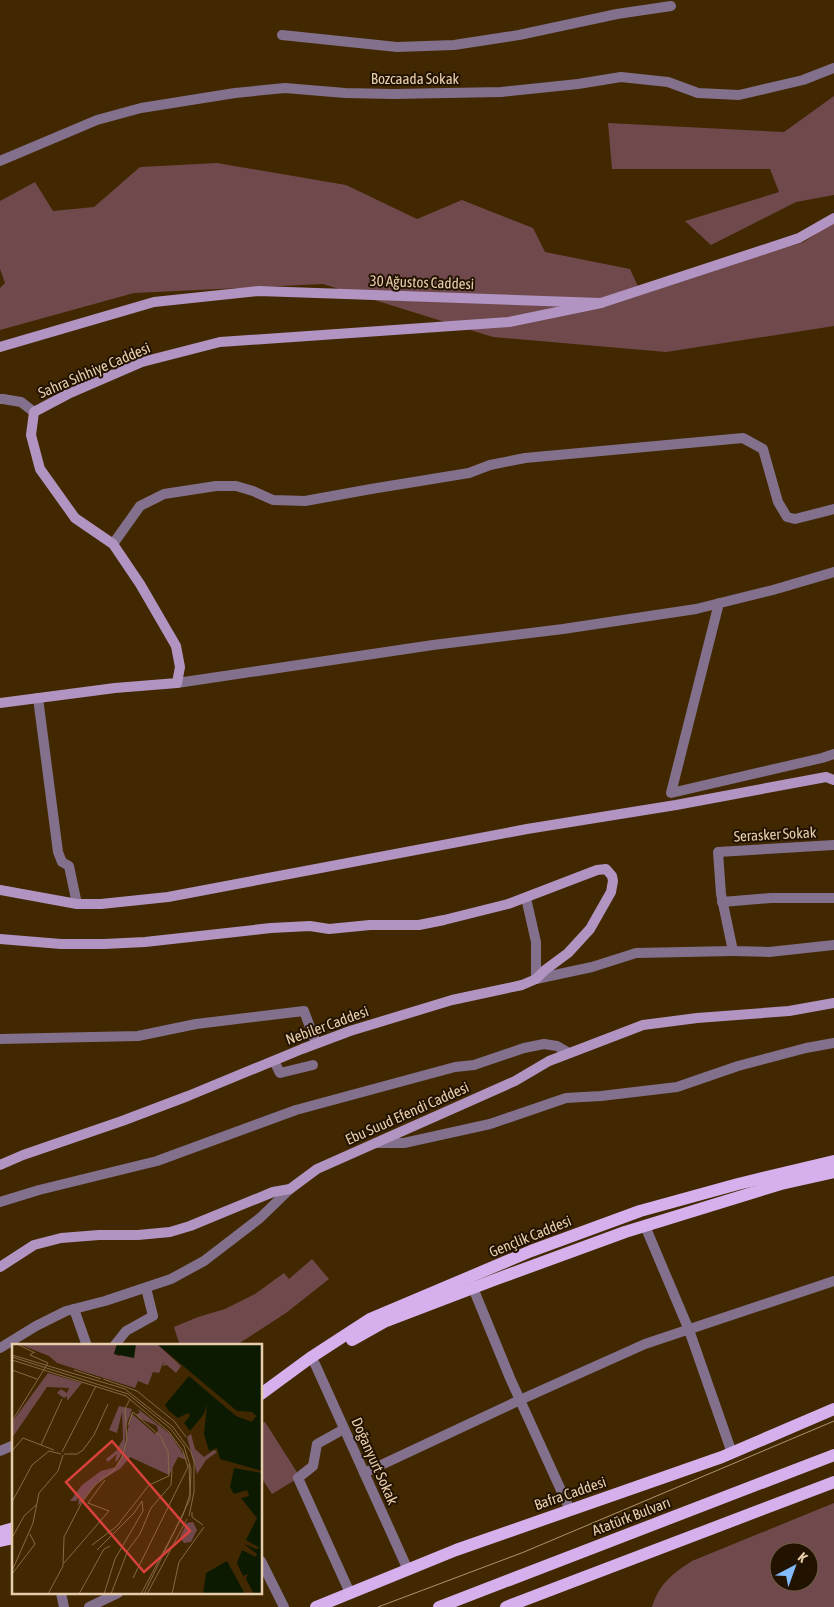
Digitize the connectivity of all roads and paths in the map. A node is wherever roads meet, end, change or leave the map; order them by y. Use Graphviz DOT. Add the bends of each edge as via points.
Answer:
graph roads {
  1 [pos="671,6"];
  2 [pos="282,35"];
  3 [pos="834,68"];
  4 [pos="0,162"];
  5 [pos="834,218"];
  6 [pos="601,303"];
  7 [pos="0,347"];
  8 [pos="0,399"];
  9 [pos="34,412"];
  10 [pos="834,509"];
  11 [pos="113,544"];
  12 [pos="834,572"];
  13 [pos="719,603"];
  14 [pos="177,683"];
  15 [pos="38,698"];
  16 [pos="0,703"];
  17 [pos="834,754"];
  18 [pos="834,780"];
  19 [pos="834,846"];
  20 [pos="0,890"];
  21 [pos="526,898"];
  22 [pos="834,898"];
  23 [pos="722,902"];
  24 [pos="77,904"];
  25 [pos="0,939"];
  26 [pos="834,944"];
  27 [pos="733,951"];
  28 [pos="536,979"];
  29 [pos="834,1003"];
  30 [pos="0,1039"];
  31 [pos="834,1042"];
  32 [pos="316,1043"];
  33 [pos="569,1053"];
  34 [pos="274,1061"];
  35 [pos="313,1065"];
  36 [pos="376,1144"];
  37 [pos="0,1165"];
  38 [pos="833,1169"];
  39 [pos="290,1189"];
  40 [pos="0,1202"];
  41 [pos="645,1226"];
  42 [pos="0,1267"];
  43 [pos="834,1281"];
  44 [pos="146,1288"];
  45 [pos="473,1288"];
  46 [pos="74,1309"];
  47 [pos="690,1330"];
  48 [pos="86,1344"];
  49 [pos="116,1344"];
  50 [pos="0,1348"];
  51 [pos="315,1364"];
  52 [pos="262,1393"];
  53 [pos="520,1400"];
  54 [pos="262,1402"];
  55 [pos="834,1409"];
  56 [pos="344,1429"];
  57 [pos="12,1446"];
  58 [pos="0,1450"];
  59 [pos="732,1453"];
  60 [pos="834,1455"];
  61 [pos="364,1473"];
  62 [pos="834,1482"];
  63 [pos="570,1510"];
  64 [pos="262,1563"];
  65 [pos="408,1570"];
  66 [pos="350,1593"];
  67 [pos="61,1594"];
  68 [pos="116,1594"];
  69 [pos="64,1607"];
  70 [pos="89,1607"];
  71 [pos="284,1607"];
  72 [pos="316,1607"];
  73 [pos="439,1607"];
  74 [pos="506,1607"];
  1 -- 2 [label="street" via="454,45 397,47"];
  3 -- 4 [label="street, Bozcaada Sokak" via="803,80 739,95 698,93 668,82 621,77 501,92 374,94 285,88 235,93 141,108 97,120"];
  5 -- 6 [label="street, 30 Ağustos Caddesi" via="798,238"];
  6 -- 7 [label="street, 30 Ağustos Caddesi" via="259,291 154,302"];
  6 -- 9 [label="street, Sahra Sıhhiye Caddesi" via="509,322 220,342 142,362"];
  8 -- 9 [label="street" via="21,402"];
  9 -- 11 [label="street, Sahra Sıhhiye Caddesi" via="31,435 40,469 75,518"];
  10 -- 11 [label="street" via="795,519 787,517 778,502 763,448 743,438 524,458 469,473 305,501 273,500 236,486 164,494 140,506"];
  11 -- 14 [label="street, Sahra Sıhhiye Caddesi" via="176,646 180,667"];
  12 -- 13 [label="street"];
  13 -- 14 [label="street" via="636,619"];
  13 -- 17 [label="street" via="671,793"];
  14 -- 15 [label="street"];
  15 -- 16 [label="street"];
  15 -- 24 [label="street" via="58,852 62,862 69,866"];
  18 -- 24 [label="street" via="826,777 528,829 168,897"];
  19 -- 23 [label="street, Serasker Sokak" via="718,852"];
  20 -- 24 [label="street"];
  21 -- 25 [label="street" via="419,925 271,928 104,944"];
  21 -- 28 [label="street" via="536,942"];
  21 -- 28 [label="street, Nebiler Caddesi" via="596,870 606,869 612,876 611,892 590,929 568,954"];
  22 -- 23 [label="street"];
  23 -- 27 [label="street"];
  26 -- 27 [label="street" via="769,952"];
  27 -- 28 [label="street" via="636,953"];
  28 -- 32 [label="street, Nebiler Caddesi" via="414,1011"];
  29 -- 33 [label="street, Ebu Suud Efendi Caddesi" via="789,1011 643,1025"];
  30 -- 32 [label="street" via="138,1036 196,1024 304,1012"];
  31 -- 36 [label="street" via="738,1066 677,1087 566,1098 490,1124 404,1144"];
  32 -- 34 [label="street, Nebiler Caddesi"];
  33 -- 36 [label="street, Ebu Suud Efendi Caddesi"];
  33 -- 40 [label="street" via="557,1046 544,1044 524,1048 474,1065 455,1067 296,1110 157,1161"];
  34 -- 35 [label="street" via="280,1072"];
  34 -- 37 [label="street, Nebiler Caddesi"];
  36 -- 39 [label="street, Ebu Suud Efendi Caddesi" via="318,1169"];
  38 -- 41 [label="main road, Gençlik Caddesi"];
  38 -- 52 [label="main road, Gençlik Caddesi" via="738,1184 640,1211 531,1252 370,1319"];
  39 -- 42 [label="street, Ebu Suud Efendi Caddesi" via="273,1192 170,1232 61,1238 34,1245"];
  39 -- 44 [label="street" via="260,1218 204,1261"];
  41 -- 45 [label="main road, Gençlik Caddesi"];
  41 -- 47 [label="street"];
  43 -- 47 [label="street"];
  44 -- 46 [label="street"];
  44 -- 49 [label="street" via="153,1316 126,1331"];
  45 -- 51 [label="main road, Gençlik Caddesi" via="384,1322"];
  45 -- 53 [label="street"];
  46 -- 48 [label="street"];
  46 -- 50 [label="street" via="36,1326"];
  47 -- 53 [label="street" via="645,1344"];
  47 -- 59 [label="street"];
  51 -- 54 [label="main road, Gençlik Caddesi"];
  51 -- 56 [label="street, Doğanyurt Sokak"];
  53 -- 61 [label="street"];
  53 -- 63 [label="street"];
  55 -- 59 [label="main road, Bafra Caddesi"];
  56 -- 61 [label="street, Doğanyurt Sokak"];
  56 -- 66 [label="street" via="317,1444 313,1466 298,1478"];
  57 -- 58 [label="street"];
  59 -- 63 [label="main road, Bafra Caddesi"];
  60 -- 73 [label="main road, Atatürk Bulvarı"];
  61 -- 65 [label="street, Doğanyurt Sokak"];
  62 -- 74 [label="main road"];
  63 -- 65 [label="main road, Bafra Caddesi"];
  64 -- 71 [label="street"];
  65 -- 66 [label="main road, Bafra Caddesi"];
  66 -- 72 [label="main road, Bafra Caddesi"];
  67 -- 69 [label="street"];
  68 -- 70 [label="street"];
}
